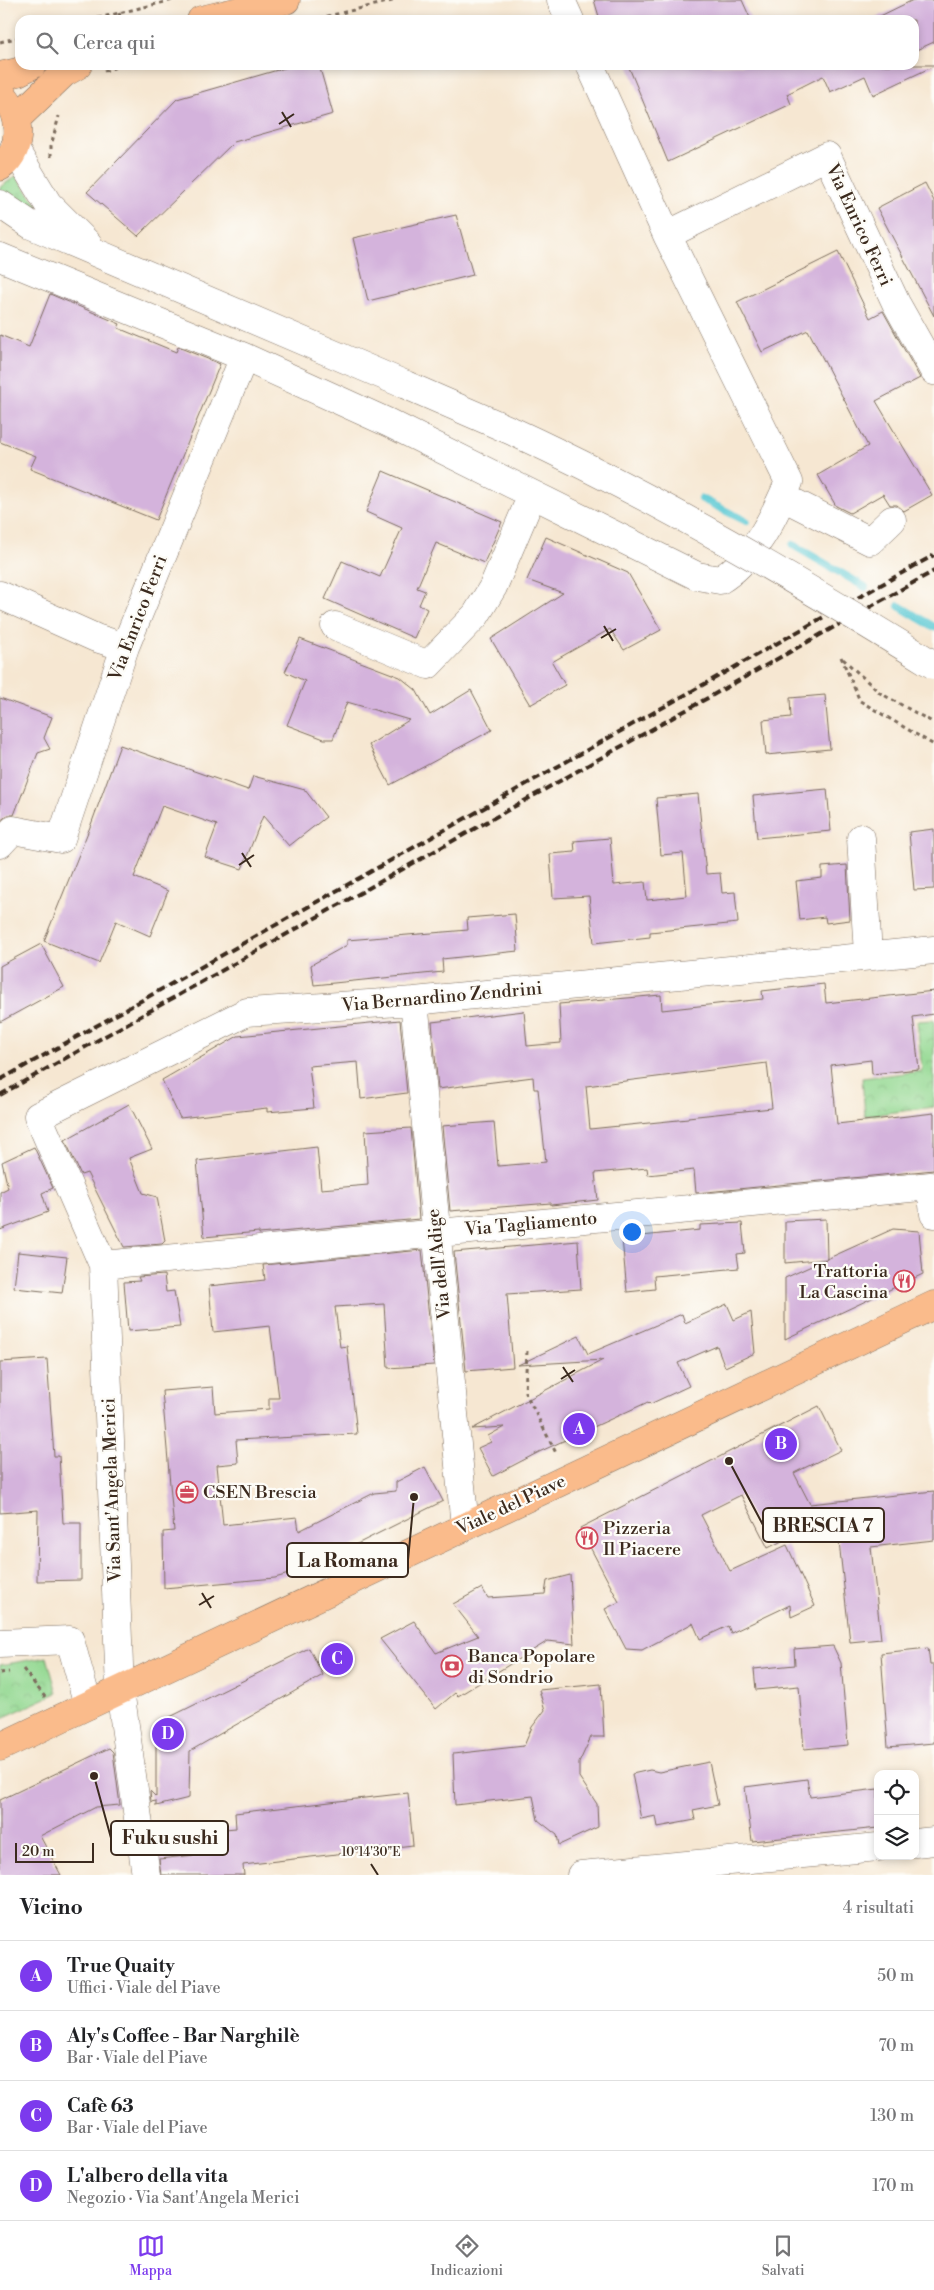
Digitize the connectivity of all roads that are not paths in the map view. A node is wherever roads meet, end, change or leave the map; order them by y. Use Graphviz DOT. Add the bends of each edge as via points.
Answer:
graph roads {
  1 [pos="286,0"];
  2 [pos="561,0"];
  3 [pos="222,15"];
  4 [pos="568,15"];
  5 [pos="22,70"];
  6 [pos="84,70"];
  7 [pos="592,70"];
  8 [pos="0,76"];
  9 [pos="0,92"];
  10 [pos="17,118"];
  11 [pos="7,158"];
  12 [pos="0,204"];
  13 [pos="667,235"];
  14 [pos="96,253"];
  15 [pos="0,257"];
  16 [pos="244,357"];
  17 [pos="934,371"];
  18 [pos="532,495"];
  19 [pos="778,504"];
  20 [pos="892,520"];
  21 [pos="0,595"];
  22 [pos="335,626"];
  23 [pos="125,647"];
  24 [pos="934,665"];
  25 [pos="7,837"];
  26 [pos="861,838"];
  27 [pos="934,950"];
  28 [pos="868,956"];
  29 [pos="414,1001"];
  30 [pos="38,1116"];
  31 [pos="934,1214"];
  32 [pos="436,1233"];
  33 [pos="103,1265"];
  34 [pos="934,1305"];
  35 [pos="465,1527"];
  36 [pos="0,1643"];
  37 [pos="120,1690"];
  38 [pos="88,1705"];
  39 [pos="0,1747"];
  40 [pos="934,1841"];
  41 [pos="919,1843"];
  42 [pos="874,1848"];
  43 [pos="739,1868"];
  44 [pos="146,1875"];
  45 [pos="581,1875"];
  1 -- 3 [label="main road"];
  2 -- 4 [label="street"];
  5 -- 8 [label="main road"];
  6 -- 10 [label="main road" via="64,73"];
  7 -- 13 [label="street"];
  9 -- 10 [label="main road" via="9,101"];
  10 -- 11 [label="main road" via="18,134"];
  11 -- 14 [label="street"];
  12 -- 14 [label="street" via="31,225"];
  13 -- 17 [label="street, Via Enrico Ferri" via="827,156 896,304"];
  13 -- 19 [label="street" via="789,482"];
  14 -- 24 [label="street, bridge" via="514,432 670,511 849,612"];
  15 -- 16 [label="street"];
  16 -- 18 [label="street"];
  16 -- 23 [label="street, Via Enrico Ferri"];
  18 -- 19 [label="street" via="697,576 720,580 731,573 757,543"];
  18 -- 22 [label="street" via="493,587 476,615 428,665"];
  19 -- 20 [label="street" via="870,541"];
  21 -- 23 [label="street" via="96,638"];
  23 -- 25 [label="street, Via Enrico Ferri" via="61,839"];
  26 -- 28 [label="street"];
  27 -- 28 [label="street, Via Bernardino Zendrini"];
  28 -- 29 [label="street, Via Bernardino Zendrini"];
  29 -- 30 [label="street, Via Bernardino Zendrini" via="247,1012"];
  29 -- 32 [label="street, Via dell'Adige"];
  30 -- 33 [label="street, Via Sant'Angela Merici"];
  31 -- 32 [label="street, Via Tagliamento" via="931,1186"];
  32 -- 33 [label="street, Via Tagliamento"];
  32 -- 35 [label="street, Via dell'Adige"];
  33 -- 37 [label="street, Via Sant'Angela Merici"];
  34 -- 35 [label="main road, Viale del Piave"];
  35 -- 37 [label="main road, Viale del Piave"];
  36 -- 38 [label="street" via="70,1640"];
  37 -- 38 [label="main road, Viale del Piave"];
  37 -- 44 [label="street, Via Sant'Angela Merici"];
  38 -- 39 [label="main road, Viale del Piave"];
  40 -- 41 [label="street"];
  42 -- 43 [label="street"];
  43 -- 45 [label="street"];
}
